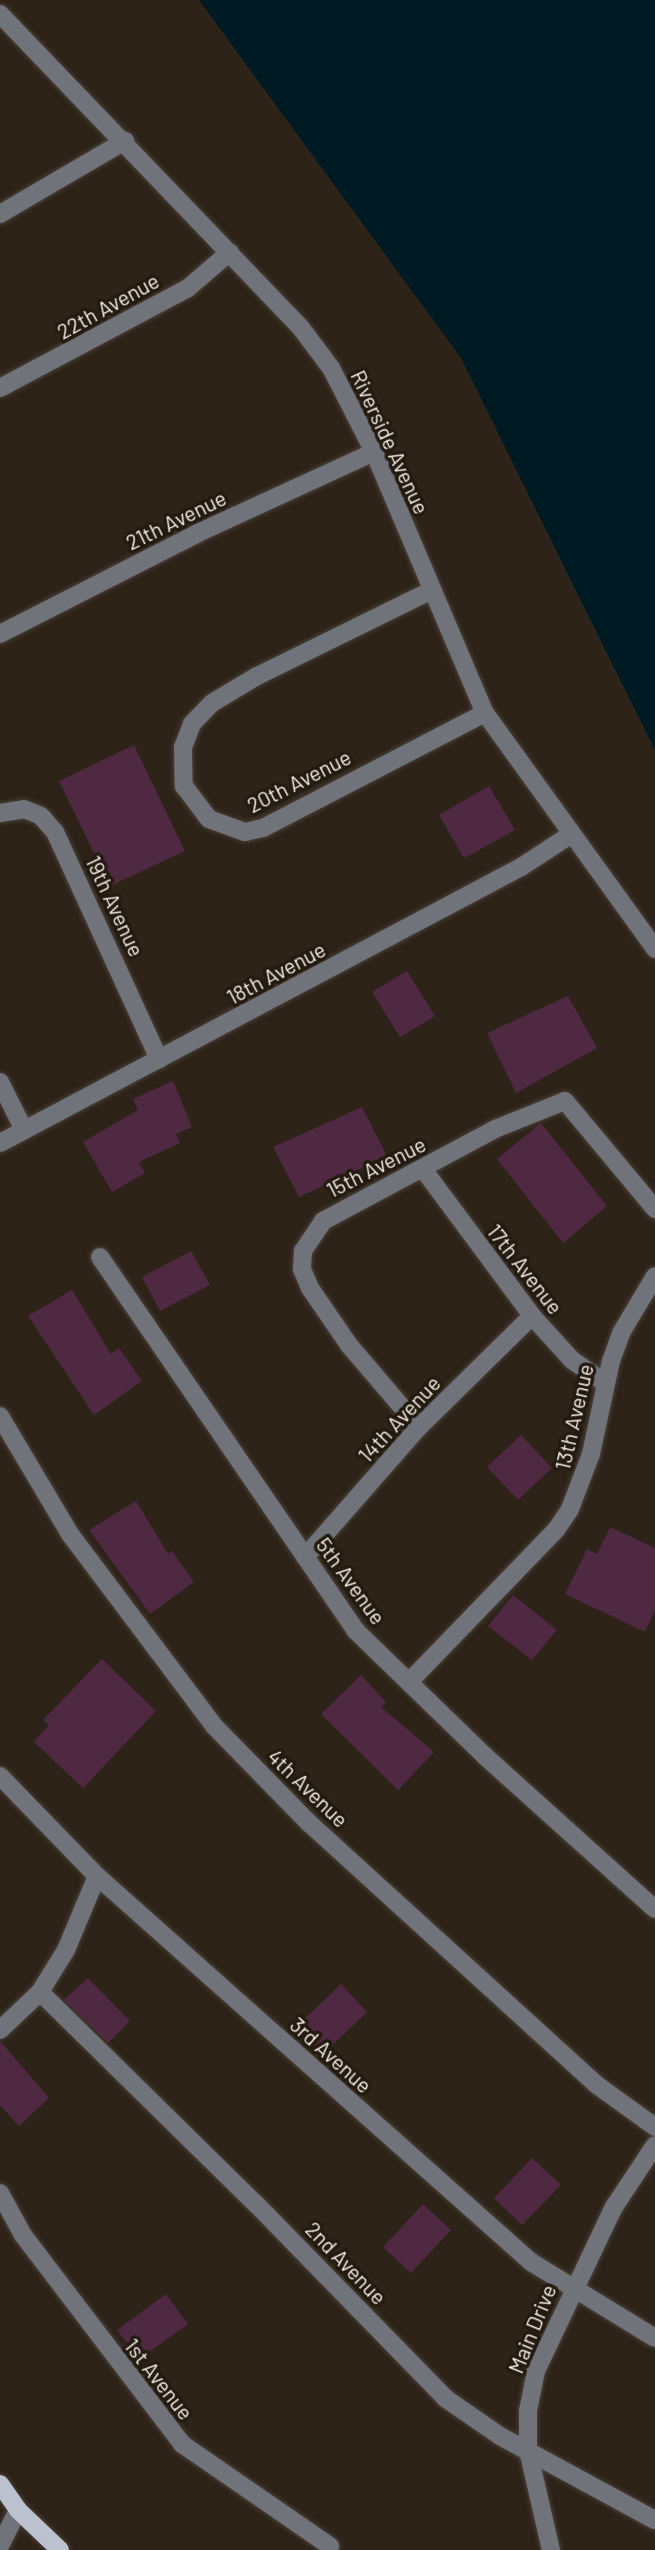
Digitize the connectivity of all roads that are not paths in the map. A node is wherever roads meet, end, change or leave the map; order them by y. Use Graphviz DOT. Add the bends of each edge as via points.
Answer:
graph roads {
  1 [pos="3,22"];
  2 [pos="125,141"];
  3 [pos="0,214"];
  4 [pos="230,252"];
  5 [pos="0,388"];
  6 [pos="374,452"];
  7 [pos="430,591"];
  8 [pos="0,634"];
  9 [pos="485,713"];
  10 [pos="0,813"];
  11 [pos="570,835"];
  12 [pos="655,949"];
  13 [pos="159,1059"];
  14 [pos="0,1082"];
  15 [pos="24,1130"];
  16 [pos="0,1143"];
  17 [pos="423,1169"];
  18 [pos="655,1209"];
  19 [pos="100,1257"];
  20 [pos="655,1276"];
  21 [pos="532,1316"];
  22 [pos="605,1383"];
  23 [pos="0,1416"];
  24 [pos="419,1427"];
  25 [pos="305,1557"];
  26 [pos="408,1682"];
  27 [pos="0,1776"];
  28 [pos="97,1876"];
  29 [pos="655,1909"];
  30 [pos="40,1992"];
  31 [pos="0,2030"];
  32 [pos="655,2127"];
  33 [pos="655,2145"];
  34 [pos="0,2193"];
  35 [pos="572,2291"];
  36 [pos="655,2338"];
  37 [pos="528,2450"];
  38 [pos="0,2484"];
  39 [pos="18,2510"];
  40 [pos="655,2520"];
  41 [pos="0,2546"];
  42 [pos="330,2546"];
  43 [pos="61,2550"];
  44 [pos="551,2550"];
  1 -- 2 [label="street, Riverside Avenue"];
  2 -- 3 [label="street"];
  2 -- 4 [label="street, Riverside Avenue"];
  4 -- 5 [label="street, 22th Avenue" via="188,288"];
  4 -- 6 [label="street, Riverside Avenue" via="301,328 331,368"];
  6 -- 7 [label="street, Riverside Avenue"];
  6 -- 8 [label="street, 21th Avenue" via="198,533"];
  7 -- 9 [label="street, Riverside Avenue"];
  7 -- 9 [label="street, 20th Avenue" via="212,703 192,724 183,747 184,786 209,818 245,832 263,828"];
  9 -- 11 [label="street, Riverside Avenue"];
  10 -- 13 [label="street, 19th Avenue" via="24,809 41,816 55,832"];
  11 -- 12 [label="street, Riverside Avenue"];
  11 -- 13 [label="street, 18th Avenue" via="521,867"];
  13 -- 15 [label="street, 18th Avenue"];
  14 -- 15 [label="street"];
  15 -- 16 [label="street, 18th Avenue"];
  17 -- 18 [label="street, 15th Avenue" via="495,1129 565,1101"];
  17 -- 21 [label="street, 17th Avenue"];
  17 -- 24 [label="street, 15th Avenue" via="323,1221 309,1236 302,1269 349,1345"];
  19 -- 25 [label="street, 5th Avenue"];
  20 -- 22 [label="street, 13th Avenue" via="621,1333"];
  21 -- 22 [label="street, 17th Avenue" via="572,1360"];
  21 -- 24 [label="street, 14th Avenue"];
  22 -- 26 [label="street, 13th Avenue" via="591,1454 570,1509 556,1530"];
  23 -- 32 [label="street, 4th Avenue" via="70,1534 214,1726 309,1823 597,2085"];
  24 -- 25 [label="street, 14th Avenue"];
  25 -- 26 [label="street, 5th Avenue" via="355,1630"];
  26 -- 29 [label="street, 5th Avenue"];
  27 -- 28 [label="street, 3rd Avenue"];
  28 -- 30 [label="street" via="66,1950"];
  28 -- 35 [label="street, 3rd Avenue" via="363,2116 531,2262"];
  30 -- 31 [label="street"];
  30 -- 37 [label="street, 2nd Avenue" via="445,2398"];
  33 -- 35 [label="street, Main Drive" via="614,2207"];
  34 -- 42 [label="street, 1st Avenue" via="23,2235 182,2444"];
  35 -- 36 [label="street, 3rd Avenue"];
  35 -- 37 [label="street, Main Drive" via="536,2371 527,2411"];
  37 -- 40 [label="street, 2nd Avenue"];
  37 -- 44 [label="street, Main Drive"];
  38 -- 39 [label="main road"];
  39 -- 41 [label="street"];
  39 -- 43 [label="main road"];
}
